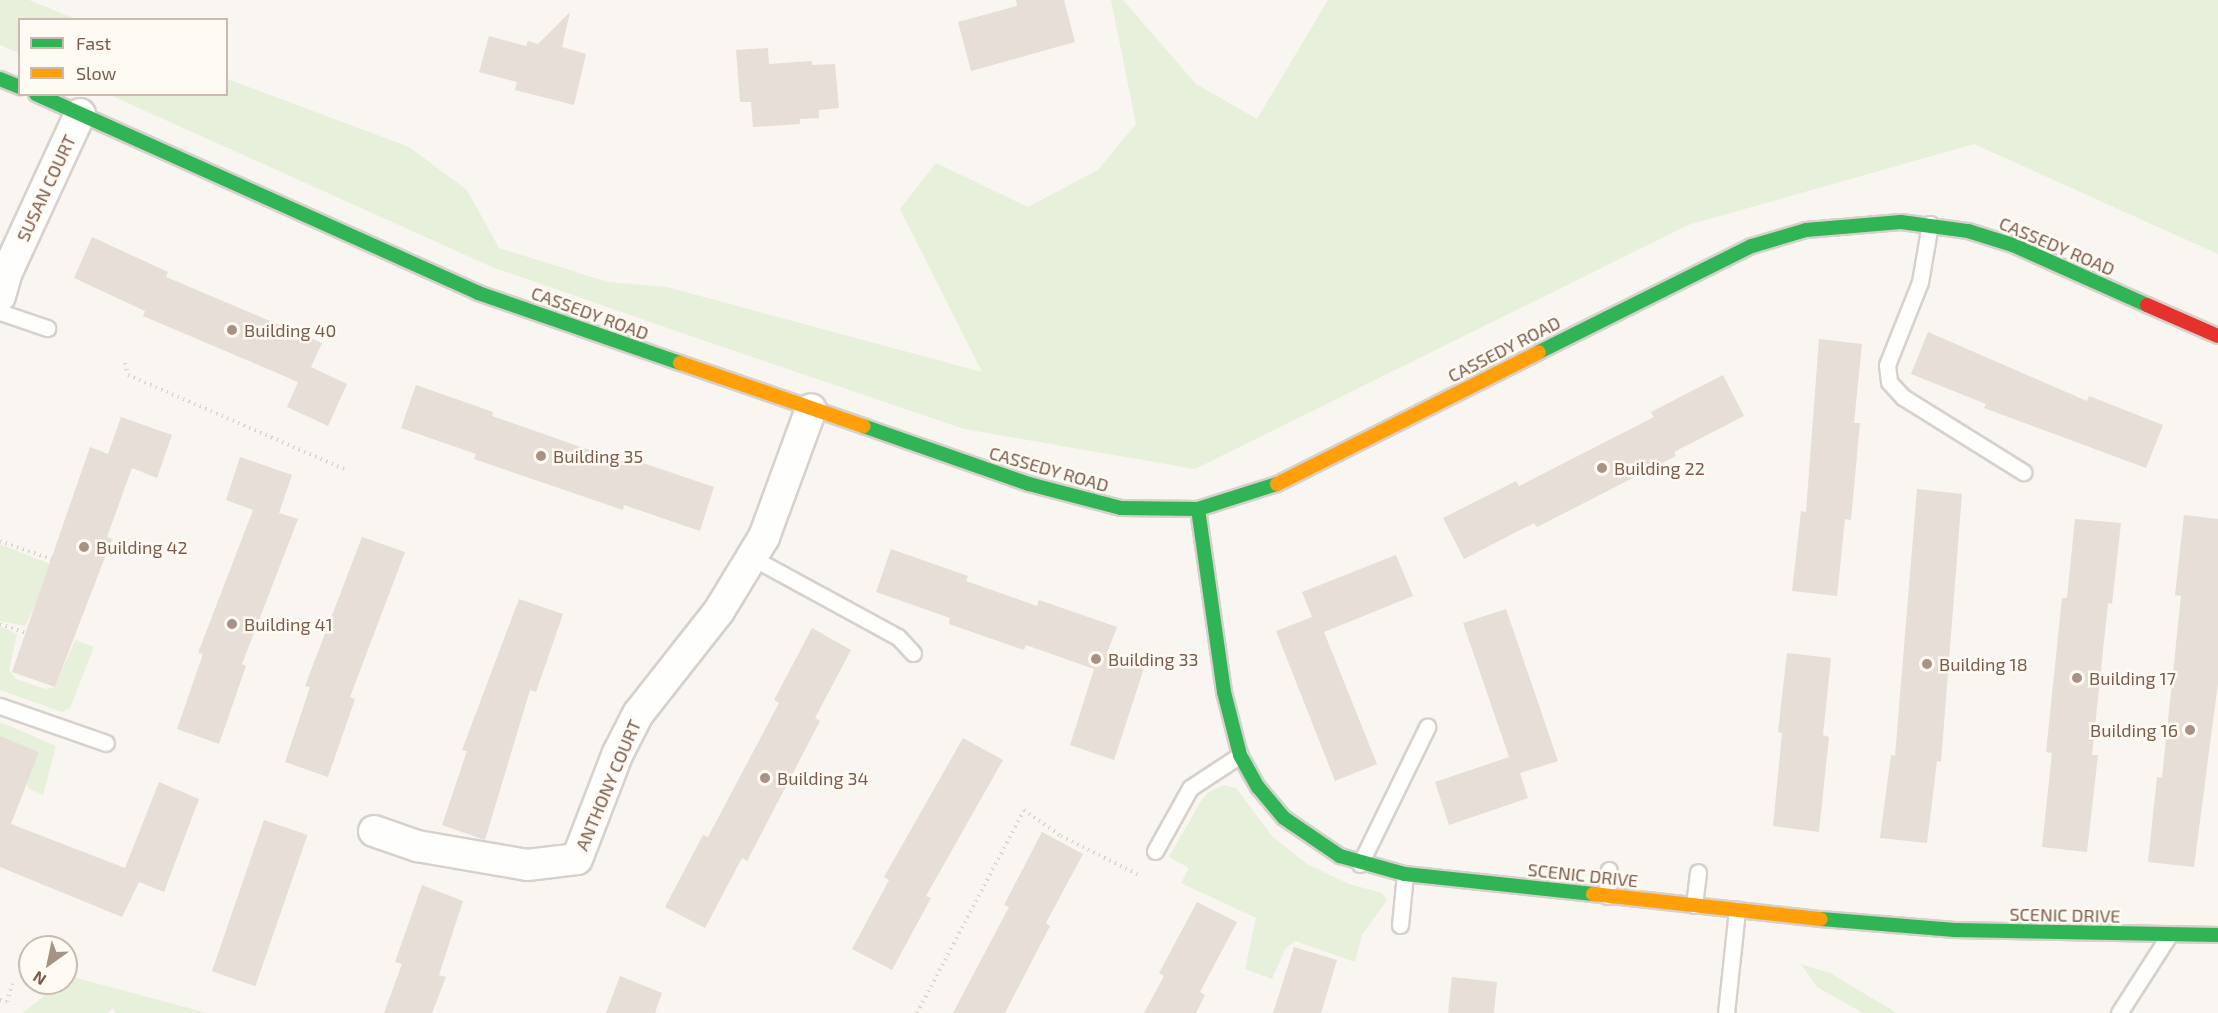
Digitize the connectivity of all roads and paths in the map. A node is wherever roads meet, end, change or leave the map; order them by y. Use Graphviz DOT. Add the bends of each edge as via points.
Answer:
graph roads {
  1 [pos="0,79"];
  2 [pos="18,86"];
  3 [pos="40,96"];
  4 [pos="80,114"];
  5 [pos="1930,224"];
  6 [pos="2,279"];
  7 [pos="0,312"];
  8 [pos="47,328"];
  9 [pos="2218,336"];
  10 [pos="125,363"];
  11 [pos="810,409"];
  12 [pos="344,469"];
  13 [pos="2023,472"];
  14 [pos="1198,510"];
  15 [pos="0,541"];
  16 [pos="751,557"];
  17 [pos="56,561"];
  18 [pos="0,624"];
  19 [pos="26,633"];
  20 [pos="913,653"];
  21 [pos="0,706"];
  22 [pos="1427,727"];
  23 [pos="106,742"];
  24 [pos="1240,755"];
  25 [pos="374,831"];
  26 [pos="1155,850"];
  27 [pos="1360,864"];
  28 [pos="1610,870"];
  29 [pos="1698,872"];
  30 [pos="1405,874"];
  31 [pos="1141,876"];
  32 [pos="1607,896"];
  33 [pos="1694,905"];
  34 [pos="1737,910"];
  35 [pos="1400,925"];
  36 [pos="2169,934"];
  37 [pos="2218,935"];
  38 [pos="12,984"];
  39 [pos="0,1000"];
  40 [pos="917,1013"];
  41 [pos="1726,1013"];
  42 [pos="2118,1013"];
  1 -- 2 [label="street"];
  3 -- 4 [label="street, CASSEDY ROAD"];
  4 -- 6 [label="street, SUSAN COURT"];
  4 -- 11 [label="street, CASSEDY ROAD" via="478,293"];
  5 -- 9 [label="street, CASSEDY ROAD" via="2013,245"];
  5 -- 13 [label="lane" via="1920,282 1887,365 1889,382 1903,397"];
  5 -- 14 [label="street, CASSEDY ROAD" via="1836,225 1752,246 1283,482"];
  7 -- 8 [label="lane"];
  10 -- 12 [label="path" via="128,375"];
  11 -- 14 [label="street, CASSEDY ROAD" via="1085,502 1145,510"];
  11 -- 16 [label="street, ANTHONY COURT" via="772,519"];
  14 -- 24 [label="street, SCENIC DRIVE" via="1224,692"];
  15 -- 17 [label="path"];
  16 -- 20 [label="lane" via="898,637"];
  16 -- 25 [label="street, ANTHONY COURT" via="719,611 638,714 618,753 577,859 527,865 417,846"];
  18 -- 19 [label="path"];
  21 -- 23 [label="lane"];
  22 -- 27 [label="lane"];
  24 -- 26 [label="lane" via="1190,788"];
  24 -- 27 [label="street, SCENIC DRIVE" via="1258,787 1284,818 1321,846"];
  27 -- 30 [label="street, SCENIC DRIVE"];
  28 -- 32 [label="lane"];
  29 -- 33 [label="lane"];
  30 -- 32 [label="street, SCENIC DRIVE"];
  30 -- 35 [label="lane"];
  31 -- 40 [label="path" via="1061,836 1024,810"];
  32 -- 33 [label="street, SCENIC DRIVE"];
  33 -- 34 [label="street, SCENIC DRIVE"];
  34 -- 36 [label="street, SCENIC DRIVE" via="1955,930"];
  34 -- 41 [label="lane"];
  36 -- 37 [label="street, SCENIC DRIVE"];
  36 -- 42 [label="lane"];
  38 -- 39 [label="path" via="7,1002"];
}
